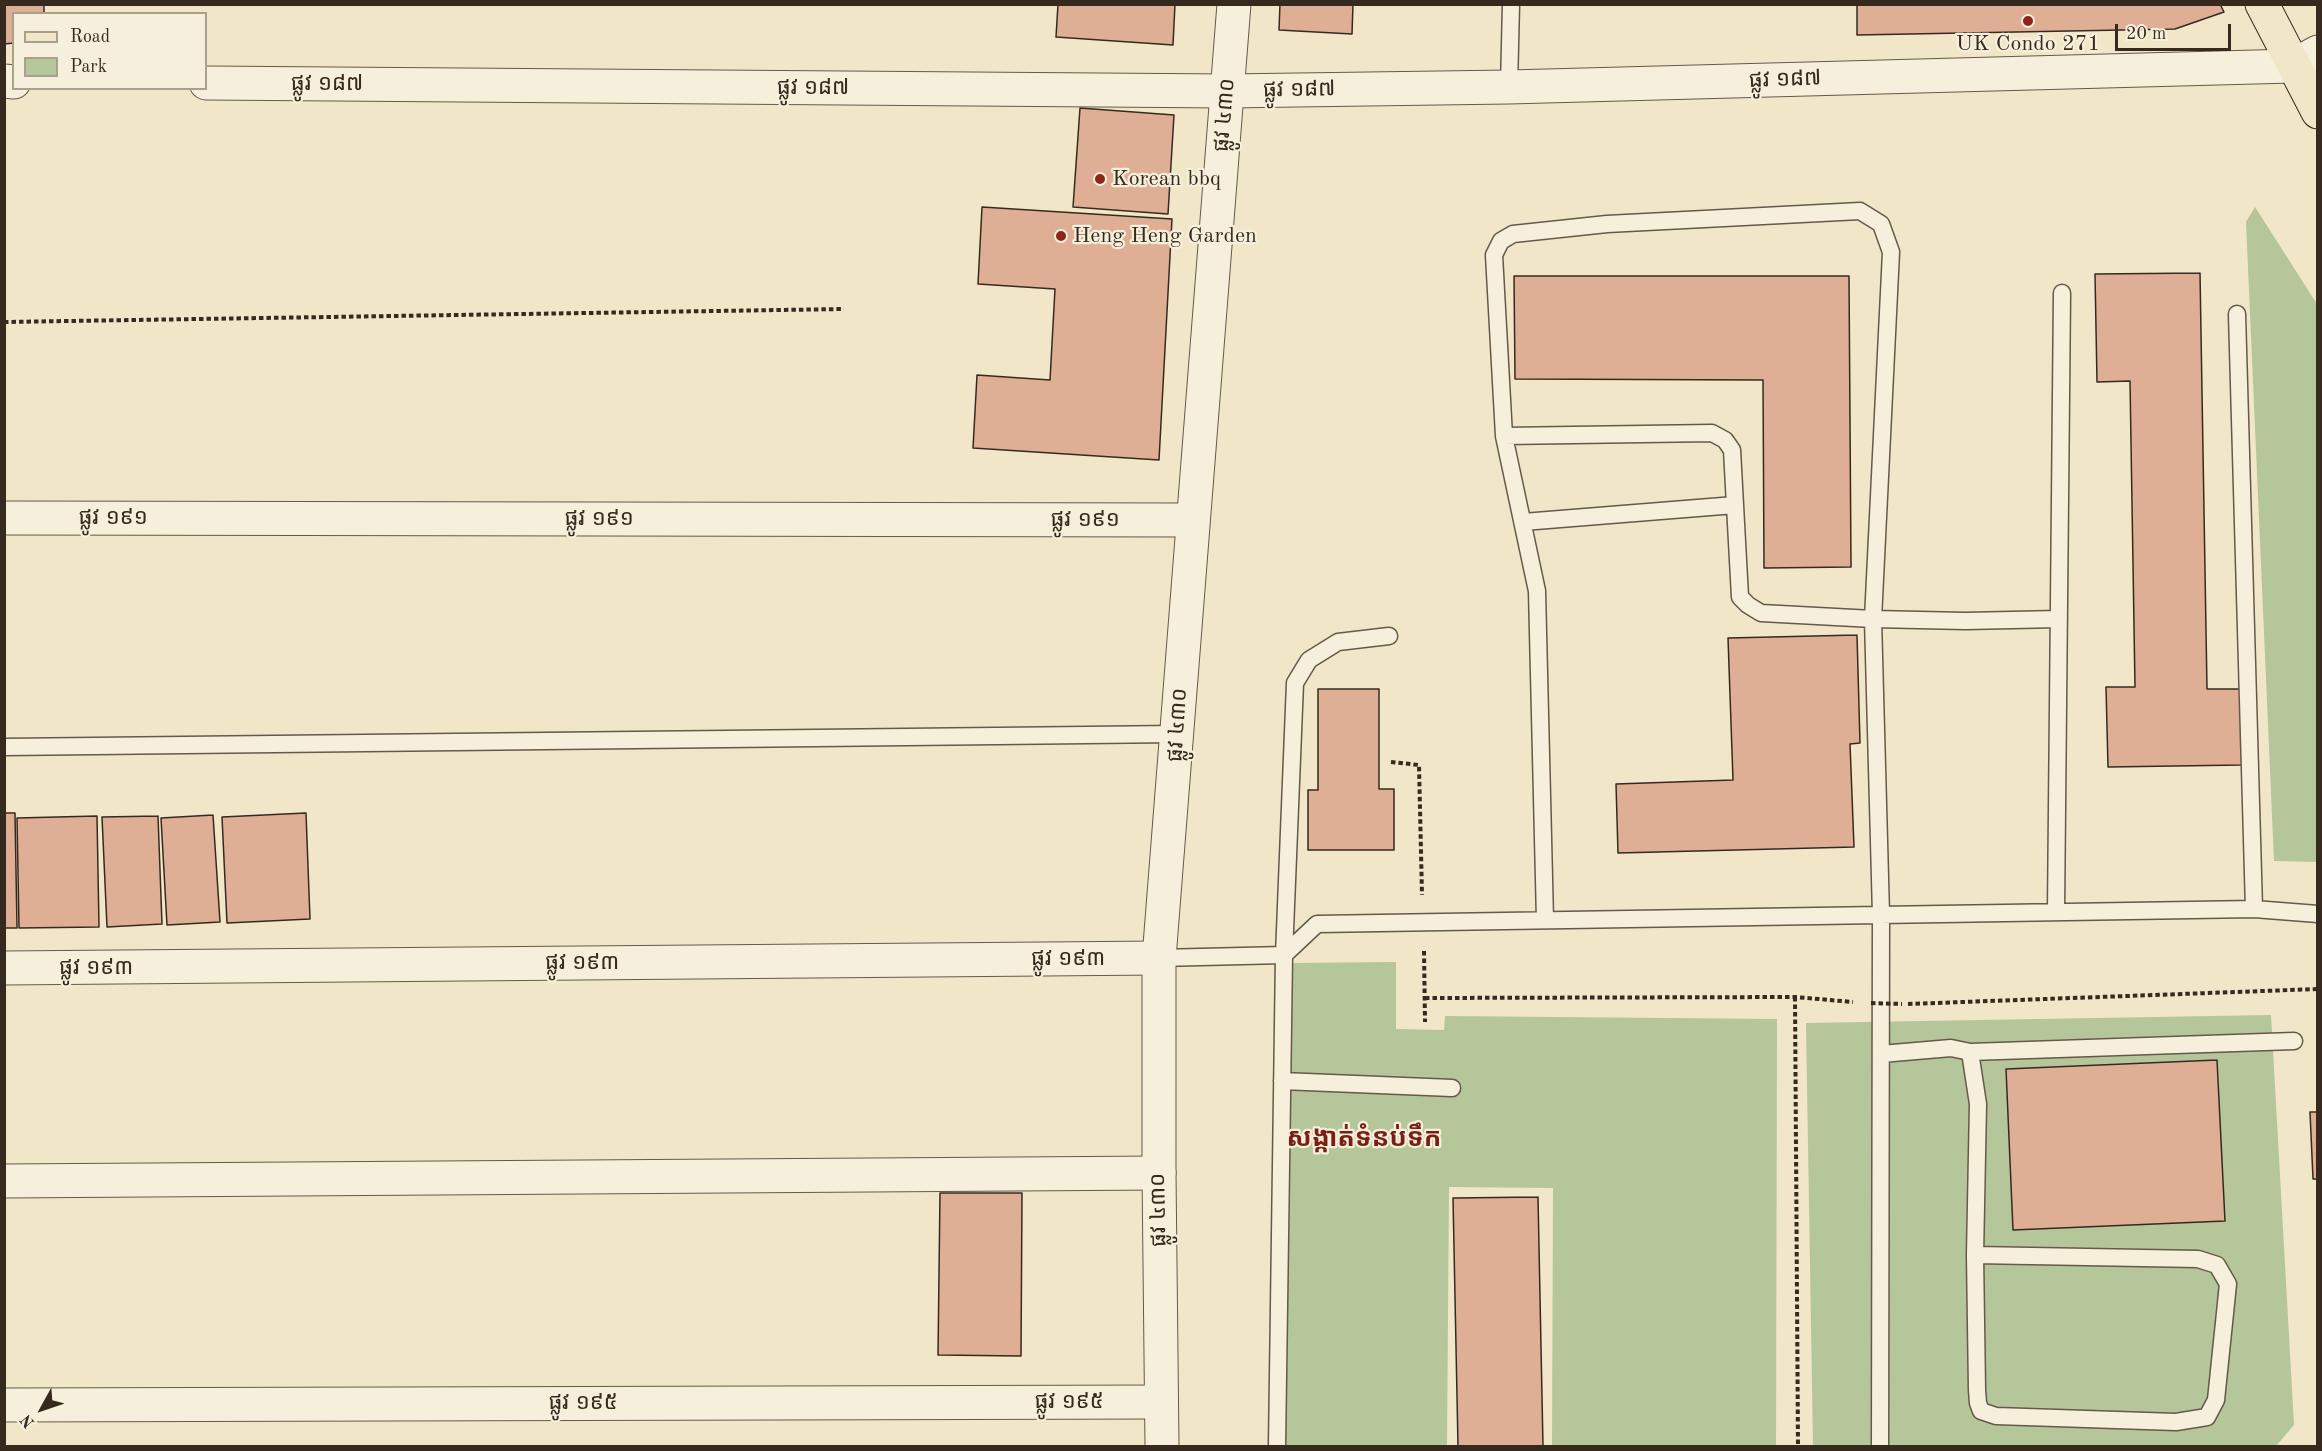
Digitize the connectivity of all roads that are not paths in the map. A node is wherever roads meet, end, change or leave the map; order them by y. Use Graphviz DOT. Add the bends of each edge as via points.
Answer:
graph roads {
  1 [pos="1234,4"];
  2 [pos="1511,4"];
  3 [pos="2262,4"];
  4 [pos="2305,59"];
  5 [pos="207,83"];
  6 [pos="1509,87"];
  7 [pos="1227,91"];
  8 [pos="2318,112"];
  9 [pos="2062,293"];
  10 [pos="2237,314"];
  11 [pos="1504,436"];
  12 [pos="1735,505"];
  13 [pos="4,518"];
  14 [pos="1193,520"];
  15 [pos="1523,522"];
  16 [pos="2059,618"];
  17 [pos="1873,619"];
  18 [pos="1389,636"];
  19 [pos="1177,734"];
  20 [pos="4,747"];
  21 [pos="2254,909"];
  22 [pos="2056,912"];
  23 [pos="2318,914"];
  24 [pos="1881,915"];
  25 [pos="1545,920"];
  26 [pos="1284,955"];
  27 [pos="1160,958"];
  28 [pos="4,968"];
  29 [pos="2294,1041"];
  30 [pos="1970,1052"];
  31 [pos="1881,1054"];
  32 [pos="1282,1081"];
  33 [pos="1452,1088"];
  34 [pos="1159,1173"];
  35 [pos="4,1180"];
  36 [pos="1976,1255"];
  37 [pos="1161,1402"];
  38 [pos="4,1405"];
  39 [pos="1162,1446"];
  40 [pos="1277,1446"];
  41 [pos="1880,1446"];
  1 -- 7 [label="street, ផ្លូវ ៤៣០"];
  2 -- 6 [label="lane"];
  3 -- 4 [label="main road"];
  4 -- 6 [label="street, ផ្លូវ ១៨៧"];
  4 -- 8 [label="main road"];
  5 -- 7 [label="street, ផ្លូវ ១៨៧"];
  6 -- 7 [label="street, ផ្លូវ ១៨៧"];
  7 -- 14 [label="street, ផ្លូវ ៤៣០"];
  9 -- 16 [label="lane"];
  10 -- 21 [label="lane"];
  11 -- 12 [label="lane" via="1712,433 1725,440 1732,450"];
  11 -- 15 [label="lane"];
  11 -- 17 [label="lane" via="1494,255 1501,241 1513,234 1607,224 1860,211 1881,224 1891,252"];
  12 -- 15 [label="lane"];
  12 -- 17 [label="lane" via="1740,597 1748,605 1761,613"];
  13 -- 14 [label="street, ផ្លូវ ១៩១"];
  14 -- 19 [label="street, ផ្លូវ ៤៣០"];
  15 -- 25 [label="lane" via="1537,591"];
  16 -- 17 [label="lane"];
  16 -- 22 [label="lane"];
  17 -- 24 [label="lane"];
  18 -- 26 [label="lane" via="1338,642 1309,660 1295,683"];
  19 -- 20 [label="lane"];
  19 -- 27 [label="street, ផ្លូវ ៤៣០"];
  21 -- 22 [label="lane"];
  21 -- 23 [label="lane"];
  22 -- 24 [label="lane"];
  24 -- 25 [label="lane"];
  24 -- 31 [label="lane"];
  25 -- 26 [label="lane" via="1317,924"];
  26 -- 27 [label="lane"];
  26 -- 32 [label="lane"];
  27 -- 28 [label="street, ផ្លូវ ១៩៣"];
  27 -- 34 [label="street, ផ្លូវ ៤៣០"];
  29 -- 30 [label="lane"];
  30 -- 31 [label="lane" via="1951,1048"];
  30 -- 36 [label="lane" via="1978,1104"];
  31 -- 41 [label="lane"];
  32 -- 33 [label="lane"];
  32 -- 40 [label="lane"];
  34 -- 35 [label="street"];
  34 -- 37 [label="street, ផ្លូវ ៤៣០"];
  36 -- 36 [label="lane" via="1977,1390 1981,1412 1996,1416 2176,1422 2207,1417 2216,1400 2228,1284 2217,1265 2198,1259"];
  37 -- 38 [label="street, ផ្លូវ ១៩៥"];
  37 -- 39 [label="street, ផ្លូវ ៤៣០"];
}
